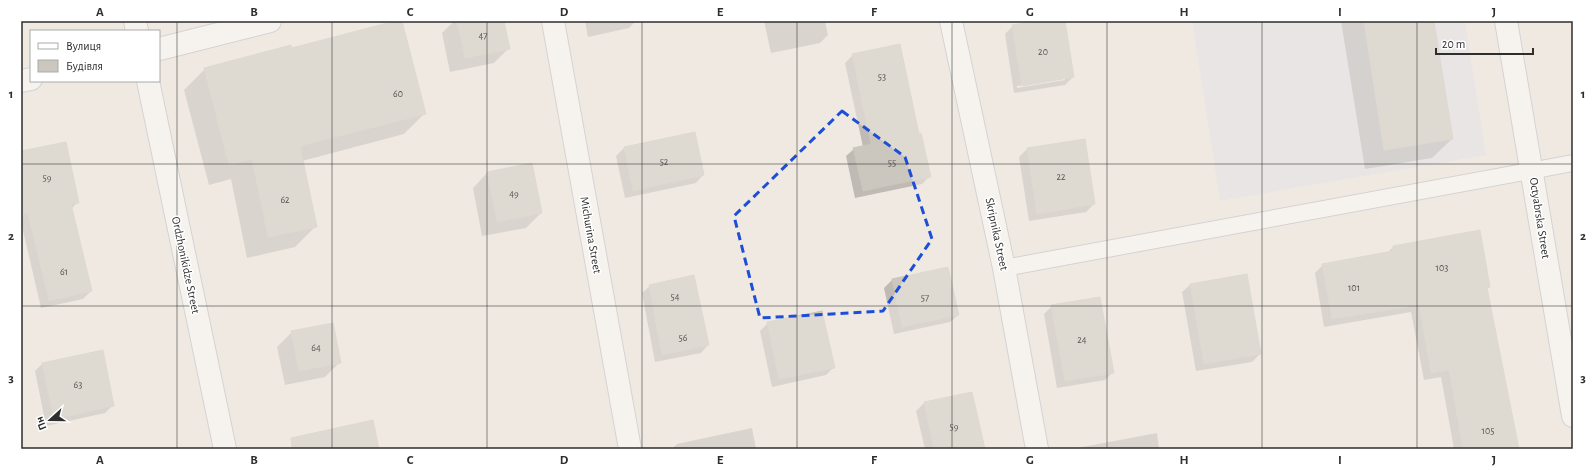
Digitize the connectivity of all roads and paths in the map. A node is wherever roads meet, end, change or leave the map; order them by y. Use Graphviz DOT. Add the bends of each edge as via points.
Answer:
graph roads {
  1 [pos="270,21"];
  2 [pos="553,21"];
  3 [pos="951,21"];
  4 [pos="1506,21"];
  5 [pos="160,49"];
  6 [pos="148,82"];
  7 [pos="1573,164"];
  8 [pos="1532,170"];
  9 [pos="1004,268"];
  10 [pos="1573,416"];
  11 [pos="225,449"];
  12 [pos="630,449"];
  13 [pos="1037,449"];
  1 -- 5 [label="street"];
  2 -- 12 [label="street, Michurina Street"];
  3 -- 9 [label="street, Skripnika Street"];
  4 -- 8 [label="street, Octyabrska Street"];
  6 -- 11 [label="street, Ordzhonikidze Street"];
  7 -- 8 [label="lane"];
  8 -- 9 [label="lane"];
  8 -- 10 [label="street, Octyabrska Street"];
  9 -- 13 [label="street, Skripnika Street"];
}
